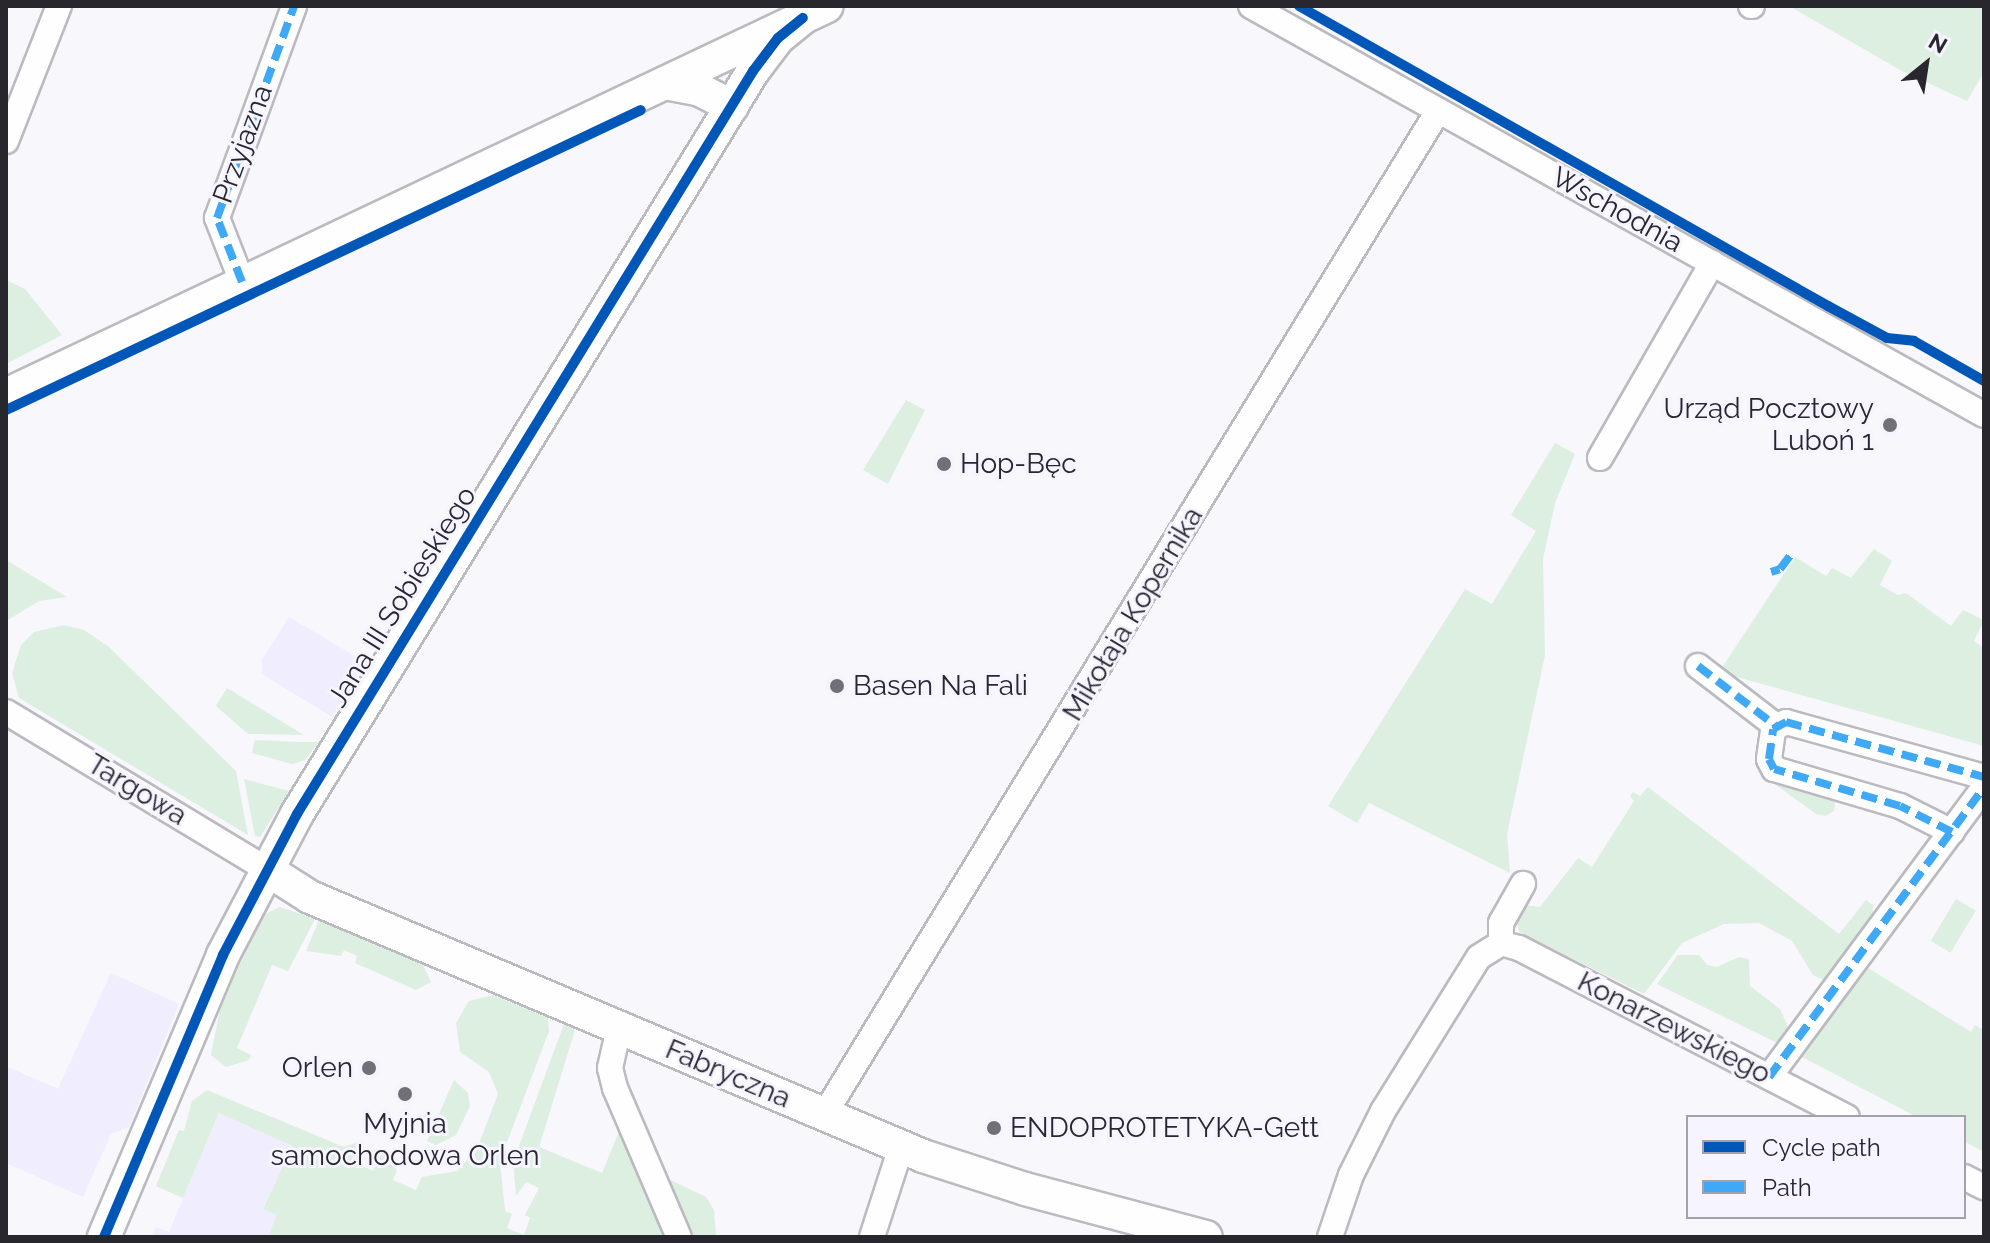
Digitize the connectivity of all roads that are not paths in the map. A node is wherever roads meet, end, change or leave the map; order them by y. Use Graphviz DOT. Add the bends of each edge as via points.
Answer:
graph roads {
  1 [pos="59,6"];
  2 [pos="294,6"];
  3 [pos="1251,6"];
  4 [pos="815,12"];
  5 [pos="665,83"];
  6 [pos="732,106"];
  7 [pos="1438,111"];
  8 [pos="6,141"];
  9 [pos="1712,263"];
  10 [pos="242,282"];
  11 [pos="6,395"];
  12 [pos="1984,415"];
  13 [pos="1600,458"];
  14 [pos="1698,666"];
  15 [pos="6,712"];
  16 [pos="1776,726"];
  17 [pos="1984,777"];
  18 [pos="1984,788"];
  19 [pos="1952,832"];
  20 [pos="266,869"];
  21 [pos="1523,884"];
  22 [pos="1501,943"];
  23 [pos="619,1028"];
  24 [pos="1769,1077"];
  25 [pos="824,1115"];
  26 [pos="1843,1115"];
  27 [pos="901,1147"];
  28 [pos="1966,1178"];
  29 [pos="1984,1187"];
  30 [pos="104,1237"];
  31 [pos="679,1237"];
  32 [pos="872,1237"];
  33 [pos="1206,1237"];
  34 [pos="1330,1237"];
  1 -- 8 [label="street"];
  2 -- 10 [label="street, Przyjazna" via="217,218"];
  3 -- 7 [label="street, Wschodnia"];
  4 -- 5 [label="street"];
  4 -- 6 [label="street, Jana III Sobieskiego" via="770,47"];
  5 -- 6 [label="street" via="689,86"];
  5 -- 10 [label="street"];
  6 -- 20 [label="street, Jana III Sobieskiego"];
  7 -- 9 [label="street, Wschodnia"];
  7 -- 25 [label="street, Mikołaja Kopernika"];
  9 -- 12 [label="street, Wschodnia"];
  9 -- 13 [label="street"];
  10 -- 11 [label="street"];
  14 -- 16 [label="street"];
  15 -- 20 [label="street, Targowa"];
  16 -- 17 [label="street" via="1786,722"];
  16 -- 19 [label="street" via="1769,759 1774,769 1900,806"];
  18 -- 19 [label="street"];
  19 -- 24 [label="street"];
  20 -- 23 [label="street, Fabryczna" via="310,897"];
  20 -- 30 [label="street, Jana III Sobieskiego" via="223,955"];
  21 -- 22 [label="street" via="1501,923"];
  22 -- 24 [label="street, Konarzewskiego"];
  22 -- 34 [label="street" via="1479,957 1383,1111 1351,1175"];
  23 -- 25 [label="street, Fabryczna"];
  23 -- 31 [label="street" via="610,1058 615,1088"];
  24 -- 26 [label="street, Konarzewskiego"];
  25 -- 27 [label="street, Fabryczna"];
  27 -- 32 [label="street"];
  27 -- 33 [label="street, Fabryczna" via="997,1181"];
  28 -- 29 [label="street"];
}
